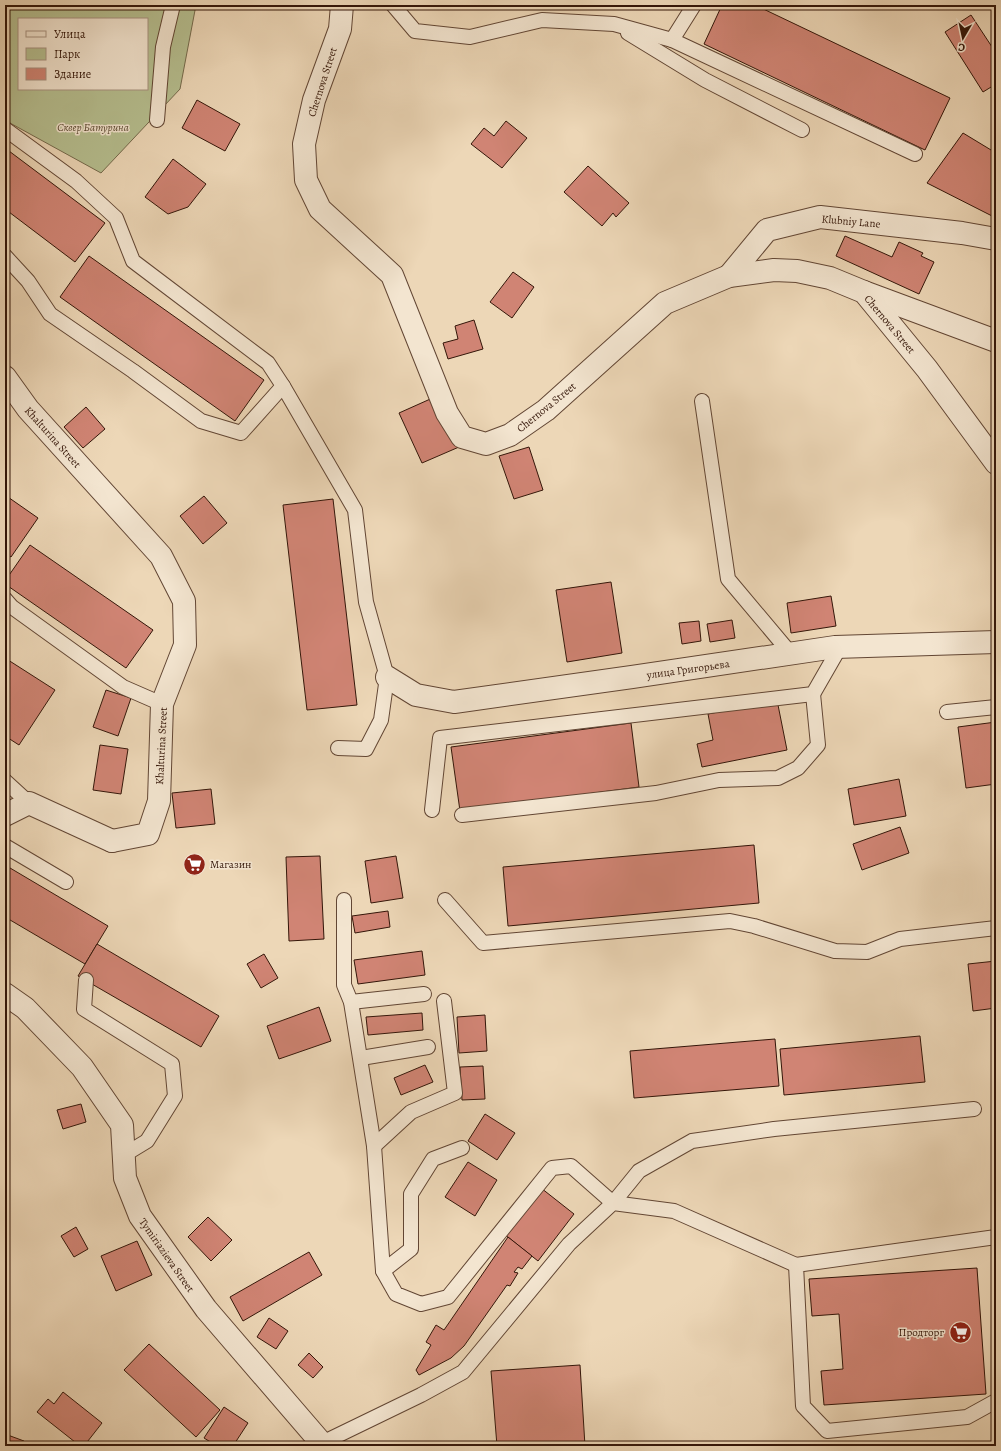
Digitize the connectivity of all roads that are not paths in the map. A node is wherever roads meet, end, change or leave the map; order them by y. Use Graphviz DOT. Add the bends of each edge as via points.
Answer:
graph roads {
  1 [pos="173,5"];
  2 [pos="342,5"];
  3 [pos="393,5"];
  4 [pos="694,5"];
  5 [pos="614,24"];
  6 [pos="672,40"];
  7 [pos="157,120"];
  8 [pos="5,129"];
  9 [pos="802,130"];
  10 [pos="915,154"];
  11 [pos="996,239"];
  12 [pos="5,256"];
  13 [pos="729,276"];
  14 [pos="864,292"];
  15 [pos="996,341"];
  16 [pos="5,377"];
  17 [pos="282,386"];
  18 [pos="702,401"];
  19 [pos="996,463"];
  20 [pos="5,599"];
  21 [pos="996,642"];
  22 [pos="840,647"];
  23 [pos="791,654"];
  24 [pos="387,678"];
  25 [pos="813,694"];
  26 [pos="162,704"];
  27 [pos="996,707"];
  28 [pos="946,712"];
  29 [pos="338,748"];
  30 [pos="5,781"];
  31 [pos="29,803"];
  32 [pos="432,810"];
  33 [pos="462,815"];
  34 [pos="5,816"];
  35 [pos="5,846"];
  36 [pos="66,882"];
  37 [pos="344,900"];
  38 [pos="445,900"];
  39 [pos="996,928"];
  40 [pos="86,980"];
  41 [pos="5,994"];
  42 [pos="424,994"];
  43 [pos="444,1001"];
  44 [pos="351,1002"];
  45 [pos="428,1047"];
  46 [pos="361,1058"];
  47 [pos="974,1109"];
  48 [pos="374,1146"];
  49 [pos="462,1148"];
  50 [pos="124,1155"];
  51 [pos="613,1203"];
  52 [pos="996,1237"];
  53 [pos="796,1265"];
  54 [pos="383,1271"];
  55 [pos="996,1402"];
  56 [pos="323,1444"];
  1 -- 7 [label="lane" via="163,47"];
  2 -- 13 [label="street, Chernova Street" via="340,29 314,100 304,144 306,180 320,209 392,275 447,413 462,437 486,444 510,435 546,410 665,302"];
  3 -- 5 [label="lane" via="415,31 470,38 542,20"];
  4 -- 6 [label="lane"];
  5 -- 6 [label="lane"];
  5 -- 9 [label="lane" via="705,80"];
  6 -- 10 [label="lane"];
  8 -- 17 [label="lane" via="76,180 116,218 133,261 268,363"];
  11 -- 13 [label="street, Klubniy Lane" via="962,232 820,217 766,230"];
  12 -- 17 [label="lane" via="28,281 50,314 201,421 241,433"];
  13 -- 14 [label="street, Chernova Street" via="774,270 797,271 830,278"];
  14 -- 15 [label="street"];
  14 -- 19 [label="street, Chernova Street" via="927,369"];
  16 -- 26 [label="street, Khalturina Street" via="28,409 161,556 184,601 185,645"];
  17 -- 24 [label="lane" via="355,510 366,602"];
  18 -- 23 [label="lane" via="728,579"];
  20 -- 26 [label="lane" via="12,607 123,687"];
  21 -- 22 [label="street, улица Григорьева"];
  22 -- 23 [label="street, улица Григорьева"];
  22 -- 25 [label="lane"];
  23 -- 24 [label="street, улица Григорьева" via="454,702 416,695"];
  24 -- 29 [label="lane" via="381,720 366,749"];
  25 -- 32 [label="lane" via="440,738"];
  25 -- 33 [label="lane" via="818,745 798,768 778,778 719,780 656,793"];
  26 -- 31 [label="street, Khalturina Street" via="158,801 148,834 112,841"];
  27 -- 28 [label="lane"];
  30 -- 31 [label="lane"];
  31 -- 34 [label="street"];
  35 -- 36 [label="lane"];
  37 -- 44 [label="lane" via="344,985"];
  38 -- 39 [label="lane" via="483,943 730,921 835,951 867,952 900,939"];
  40 -- 50 [label="lane" via="84,1009 172,1064 175,1096 147,1141"];
  41 -- 50 [label="street, Tymiriazieva Street" via="25,1008 82,1067 122,1125"];
  42 -- 44 [label="lane"];
  43 -- 48 [label="lane" via="456,1093 411,1112"];
  44 -- 46 [label="lane"];
  45 -- 46 [label="lane"];
  46 -- 48 [label="lane"];
  47 -- 51 [label="lane" via="774,1129 692,1141 639,1171"];
  48 -- 54 [label="lane"];
  49 -- 54 [label="lane" via="433,1159 412,1194 411,1249"];
  50 -- 56 [label="street, Tymiriazieva Street" via="125,1178 140,1216 206,1310"];
  51 -- 53 [label="lane" via="674,1212"];
  51 -- 54 [label="lane" via="571,1166 552,1168 448,1297 421,1304 396,1294"];
  51 -- 56 [label="lane" via="569,1244 463,1372"];
  52 -- 53 [label="lane"];
  53 -- 55 [label="lane" via="802,1406 827,1431 967,1417"];
}
